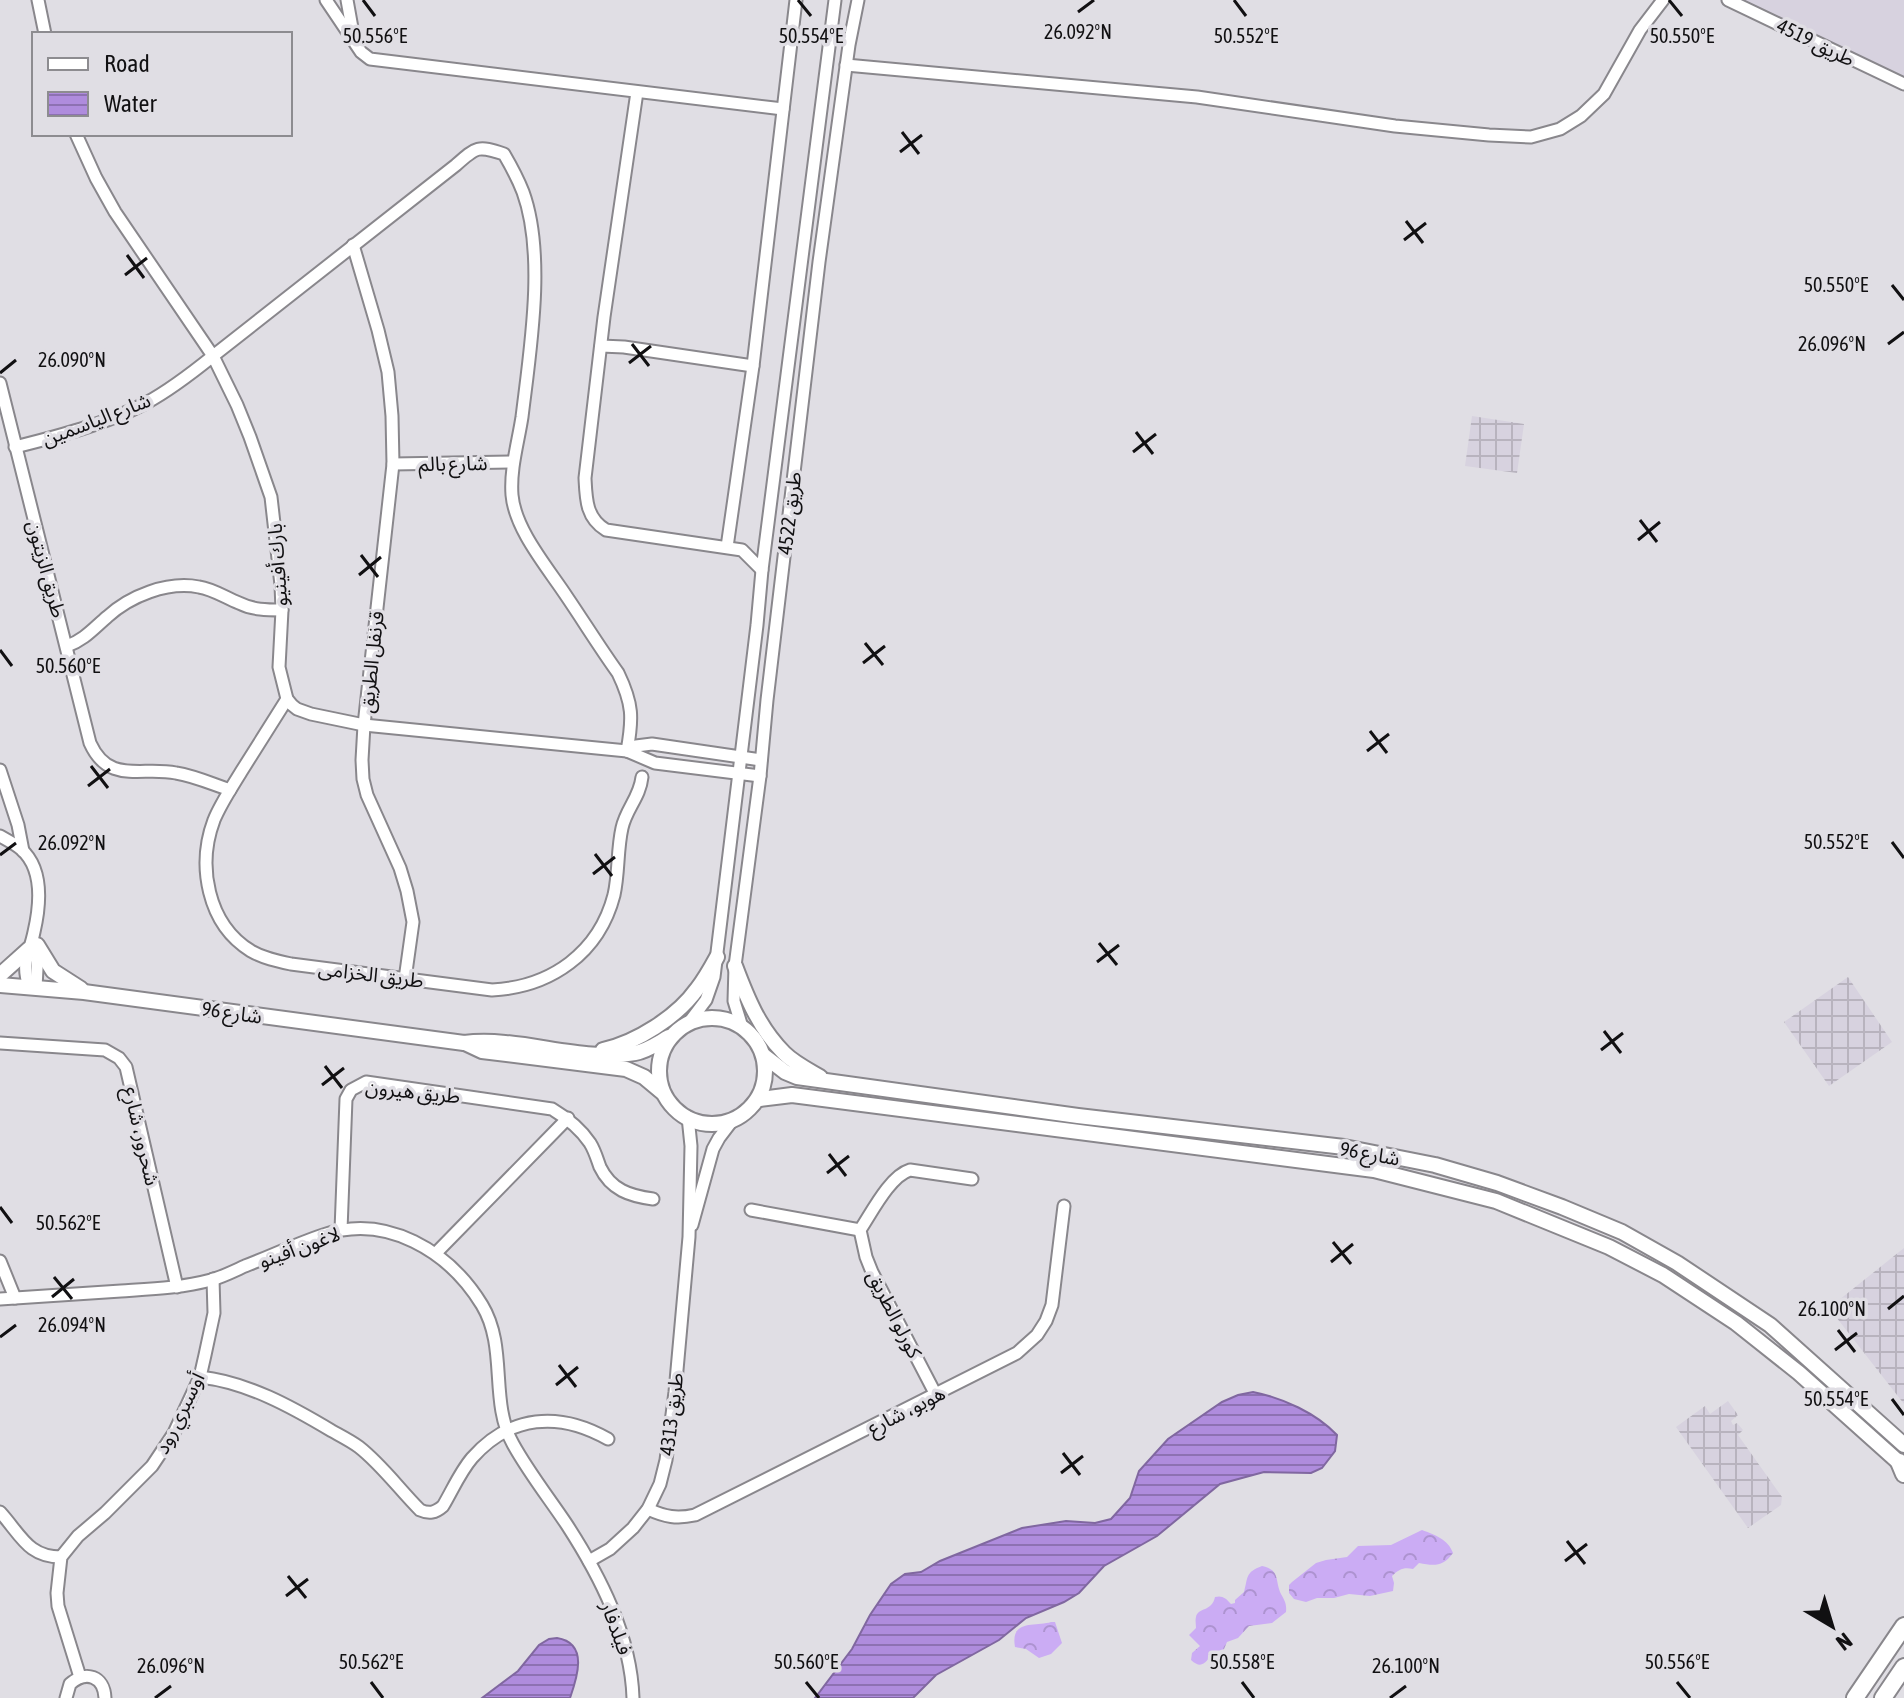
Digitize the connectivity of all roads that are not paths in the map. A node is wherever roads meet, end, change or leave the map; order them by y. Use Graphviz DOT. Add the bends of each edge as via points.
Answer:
graph roads {
  1 [pos="38,0"];
  2 [pos="326,0"];
  3 [pos="347,0"];
  4 [pos="796,0"];
  5 [pos="835,0"];
  6 [pos="858,0"];
  7 [pos="1663,0"];
  8 [pos="1728,0"];
  9 [pos="45,32"];
  10 [pos="355,43"];
  11 [pos="846,65"];
  12 [pos="1904,84"];
  13 [pos="637,92"];
  14 [pos="783,109"];
  15 [pos="77,136"];
  16 [pos="353,245"];
  17 [pos="601,346"];
  18 [pos="213,356"];
  19 [pos="753,366"];
  20 [pos="0,383"];
  21 [pos="15,447"];
  22 [pos="513,462"];
  23 [pos="393,464"];
  24 [pos="767,537"];
  25 [pos="727,547"];
  26 [pos="742,550"];
  27 [pos="762,570"];
  28 [pos="282,610"];
  29 [pos="67,646"];
  30 [pos="287,699"];
  31 [pos="364,725"];
  32 [pos="658,745"];
  33 [pos="627,751"];
  34 [pos="741,758"];
  35 [pos="761,760"];
  36 [pos="655,763"];
  37 [pos="0,770"];
  38 [pos="739,774"];
  39 [pos="760,776"];
  40 [pos="642,777"];
  41 [pos="230,790"];
  42 [pos="0,836"];
  43 [pos="23,851"];
  44 [pos="33,942"];
  45 [pos="717,957"];
  46 [pos="735,966"];
  47 [pos="0,975"];
  48 [pos="405,979"];
  49 [pos="0,985"];
  50 [pos="32,988"];
  51 [pos="84,992"];
  52 [pos="690,1021"];
  53 [pos="742,1027"];
  54 [pos="669,1037"];
  55 [pos="0,1043"];
  56 [pos="464,1043"];
  57 [pos="588,1053"];
  58 [pos="763,1055"];
  59 [pos="827,1082"];
  60 [pos="664,1094"];
  61 [pos="760,1099"];
  62 [pos="688,1117"];
  63 [pos="568,1118"];
  64 [pos="732,1121"];
  65 [pos="972,1179"];
  66 [pos="653,1199"];
  67 [pos="1064,1206"];
  68 [pos="751,1210"];
  69 [pos="341,1230"];
  70 [pos="860,1230"];
  71 [pos="689,1237"];
  72 [pos="436,1253"];
  73 [pos="0,1261"];
  74 [pos="213,1279"];
  75 [pos="177,1287"];
  76 [pos="15,1298"];
  77 [pos="0,1299"];
  78 [pos="200,1377"];
  79 [pos="936,1395"];
  80 [pos="506,1431"];
  81 [pos="608,1439"];
  82 [pos="1904,1445"];
  83 [pos="1902,1467"];
  84 [pos="648,1509"];
  85 [pos="0,1512"];
  86 [pos="61,1557"];
  87 [pos="589,1561"];
  88 [pos="1904,1611"];
  89 [pos="1904,1626"];
  90 [pos="1893,1644"];
  91 [pos="1904,1667"];
  92 [pos="80,1677"];
  93 [pos="1904,1680"];
  94 [pos="1885,1695"];
  95 [pos="66,1698"];
  96 [pos="105,1698"];
  97 [pos="633,1698"];
  98 [pos="1855,1698"];
  1 -- 9 [label="street"];
  2 -- 10 [label="street"];
  3 -- 10 [label="street"];
  4 -- 14 [label="street"];
  5 -- 24 [label="street, طريق 4522"];
  6 -- 11 [label="street, طريق 4522"];
  7 -- 11 [label="street" via="1604,94 1560,129 1531,137 1430,130 1197,97"];
  8 -- 12 [label="street, طريق 4519"];
  10 -- 13 [label="street" via="370,59"];
  11 -- 35 [label="street, طريق 4522"];
  13 -- 14 [label="street"];
  13 -- 17 [label="street"];
  14 -- 19 [label="street"];
  15 -- 18 [label="street, بارك أفينيو" via="115,212"];
  16 -- 18 [label="street, شارع الياسمين"];
  16 -- 22 [label="street, شارع الياسمين" via="474,149 504,154 524,194 535,261 534,312"];
  16 -- 23 [label="street, قرنفل الطريق" via="388,372"];
  17 -- 19 [label="street"];
  17 -- 25 [label="street" via="585,478 586,504 596,524 620,533"];
  18 -- 21 [label="street, شارع الياسمين" via="145,404"];
  18 -- 28 [label="street, بارك أفينيو" via="271,497"];
  19 -- 25 [label="street"];
  20 -- 21 [label="street, طريق الزيتون"];
  21 -- 29 [label="street, طريق الزيتون"];
  22 -- 23 [label="street, شارع بالم"];
  22 -- 33 [label="street" via="512,497 522,528 627,691"];
  23 -- 31 [label="street, قرنفل الطريق"];
  24 -- 26 [label="street"];
  24 -- 27 [label="street, طريق 4522"];
  25 -- 26 [label="street"];
  26 -- 27 [label="street"];
  27 -- 34 [label="street, طريق 4522"];
  28 -- 29 [label="street" via="251,608 199,587 166,588 127,603"];
  28 -- 30 [label="street, بارك أفينيو" via="279,667"];
  29 -- 41 [label="street, طريق الزيتون" via="90,743 105,765 177,773"];
  30 -- 31 [label="street" via="311,714"];
  30 -- 41 [label="street, طريق الخزامى"];
  31 -- 33 [label="street"];
  31 -- 48 [label="street, قرنفل الطريق" via="363,779 400,868 413,922"];
  32 -- 33 [label="street"];
  32 -- 34 [label="street"];
  32 -- 36 [label="street"];
  33 -- 36 [label="street"];
  34 -- 35 [label="street"];
  34 -- 38 [label="street, طريق 4522"];
  35 -- 39 [label="street, طريق 4522"];
  36 -- 38 [label="street"];
  37 -- 43 [label="street"];
  38 -- 39 [label="street"];
  38 -- 45 [label="street, طريق 4522"];
  39 -- 46 [label="street, طريق 4522"];
  40 -- 48 [label="street, طريق الخزامى" via="622,827 611,905 600,930 573,961 535,983 507,989"];
  41 -- 48 [label="street, طريق الخزامى" via="213,824 206,875 212,903 232,936 275,961"];
  42 -- 43 [label="street"];
  43 -- 44 [label="street" via="33,864 39,893"];
  44 -- 47 [label="street"];
  44 -- 50 [label="street" via="24,965"];
  44 -- 51 [label="street" via="53,971"];
  45 -- 52 [label="street, طريق 4522" via="706,1000"];
  45 -- 57 [label="street" via="688,999 653,1028 636,1039"];
  46 -- 53 [label="street, طريق 4522" via="734,1001"];
  46 -- 59 [label="street" via="771,1038"];
  49 -- 50 [label="street, شارع 96"];
  50 -- 51 [label="street, شارع 96"];
  51 -- 56 [label="street, شارع 96"];
  52 -- 53 [label="street" via="708,1017"];
  52 -- 54 [label="street"];
  53 -- 58 [label="street"];
  54 -- 57 [label="street, شارع 96" via="637,1053"];
  54 -- 60 [label="street" via="659,1060"];
  55 -- 75 [label="street, شحرور، شارع" via="105,1050 126,1067"];
  56 -- 57 [label="street, شارع 96" via="482,1040"];
  56 -- 60 [label="street, شارع 96" via="482,1051 626,1069"];
  58 -- 59 [label="street, شارع 96" via="785,1072"];
  58 -- 61 [label="street" via="765,1085"];
  59 -- 82 [label="street, شارع 96" via="1344,1147 1497,1183 1622,1232 1677,1263 1770,1325"];
  60 -- 62 [label="street"];
  61 -- 64 [label="street"];
  61 -- 83 [label="street, شارع 96" via="819,1098 1374,1170 1496,1201 1663,1275 1767,1346"];
  62 -- 64 [label="street" via="705,1125"];
  62 -- 71 [label="street, طريق 4313"];
  63 -- 66 [label="street" via="592,1146 607,1179 632,1196"];
  63 -- 69 [label="street, طريق هيرون" via="552,1109 366,1082 357,1085 346,1099"];
  63 -- 72 [label="street"];
  64 -- 71 [label="street, طريق 4313" via="713,1149"];
  65 -- 70 [label="street" via="904,1172"];
  67 -- 79 [label="street, هوبو، شارع" via="1052,1305 1037,1335 1017,1353"];
  68 -- 70 [label="street"];
  69 -- 72 [label="street, لاغون أفينو" via="388,1232"];
  69 -- 74 [label="street, لاغون أفينو"];
  70 -- 79 [label="street, كورلو الطريق" via="872,1272"];
  71 -- 84 [label="street, طريق 4313" via="670,1439"];
  72 -- 80 [label="street, لاغون أفينو" via="460,1275 488,1315"];
  73 -- 76 [label="street"];
  74 -- 75 [label="street, لاغون أفينو"];
  74 -- 78 [label="street, أوسبري رود" via="214,1313"];
  75 -- 76 [label="street, لاغون أفينو"];
  76 -- 77 [label="street, لاغون أفينو"];
  78 -- 80 [label="street" via="274,1399 358,1445 425,1512 438,1511 470,1461"];
  78 -- 86 [label="street, أوسبري رود" via="152,1466"];
  79 -- 84 [label="street, هوبو، شارع" via="695,1515 672,1518"];
  80 -- 81 [label="street" via="522,1424 565,1421"];
  80 -- 87 [label="street, لاغون أفينو"];
  84 -- 87 [label="street, طريق 4313" via="610,1549"];
  85 -- 86 [label="street" via="36,1552"];
  86 -- 92 [label="street" via="58,1606"];
  87 -- 97 [label="street, فيلدفار" via="622,1632"];
  88 -- 90 [label="main road"];
  89 -- 90 [label="main road"];
  90 -- 98 [label="main road"];
  91 -- 94 [label="main road"];
  92 -- 95 [label="street" via="70,1684"];
  92 -- 96 [label="street" via="99,1681"];
  93 -- 94 [label="main road"];
}
